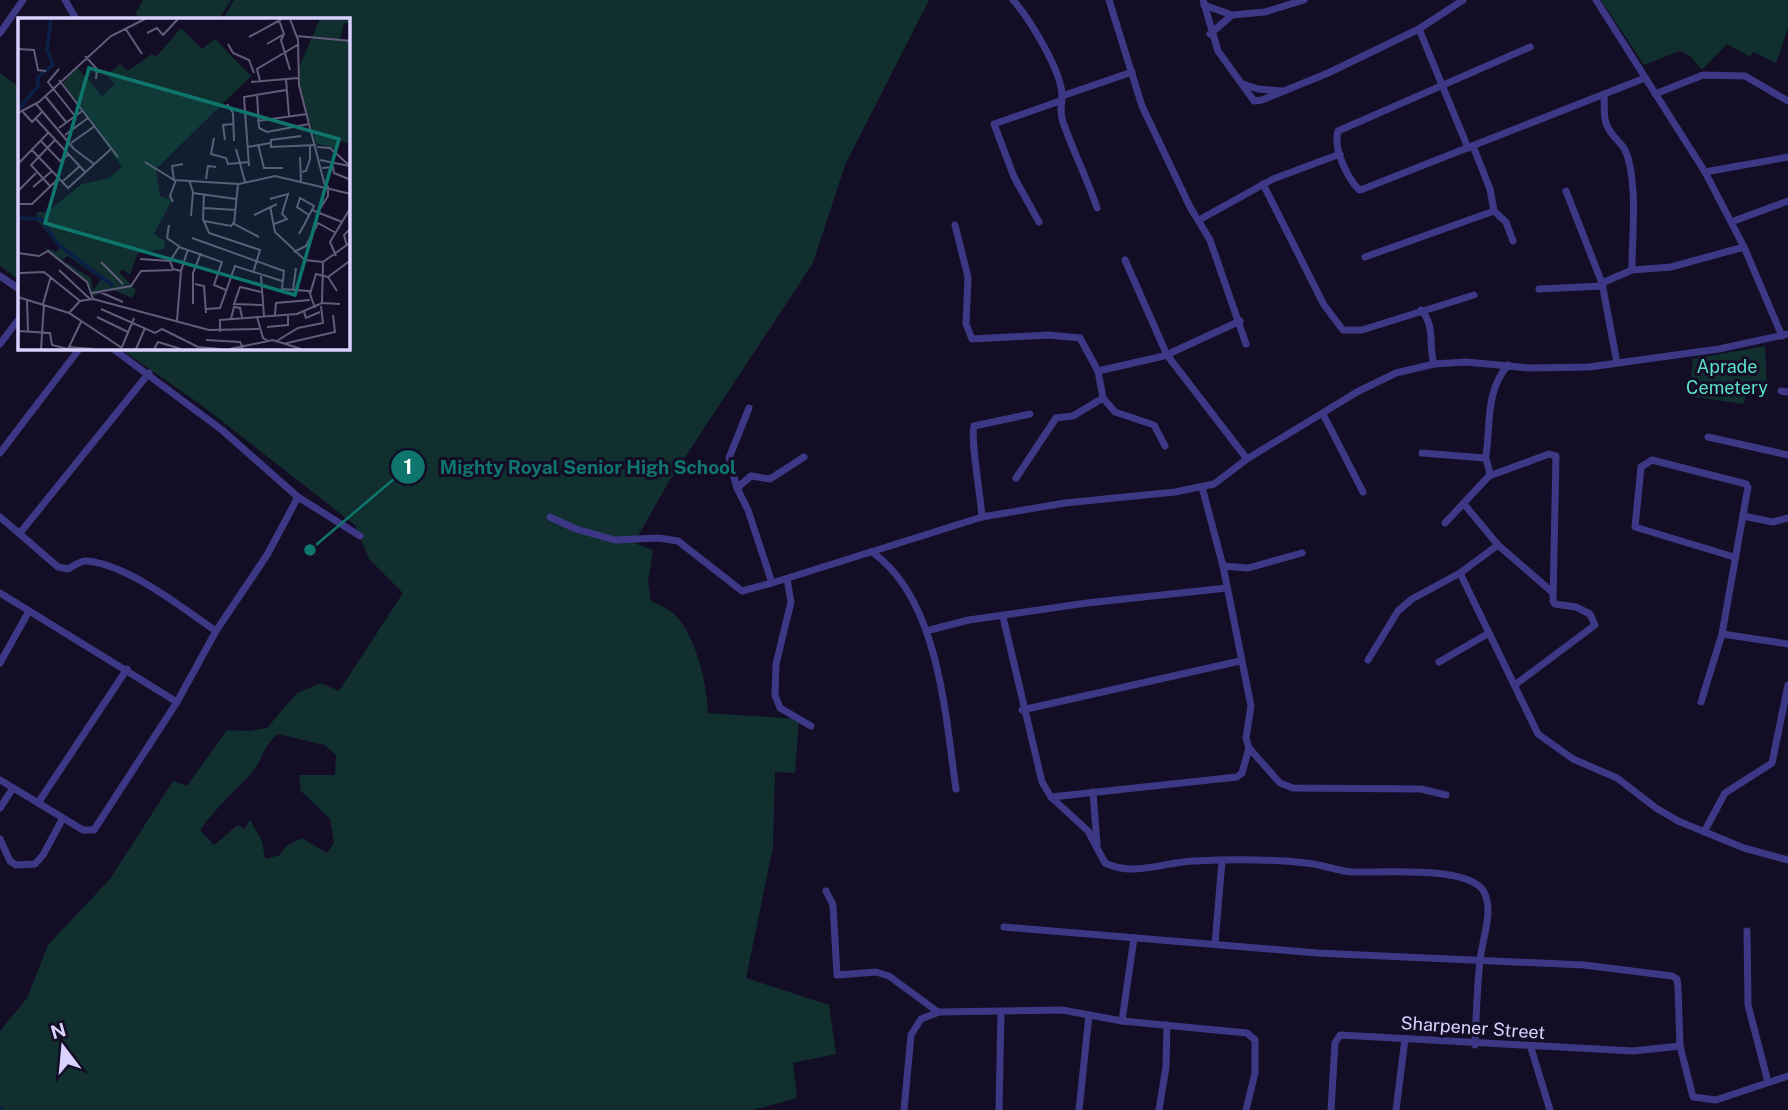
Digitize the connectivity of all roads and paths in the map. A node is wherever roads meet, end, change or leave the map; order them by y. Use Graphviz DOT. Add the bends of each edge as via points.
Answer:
graph roads {
  1 [pos="23,0"];
  2 [pos="65,0"];
  3 [pos="1013,0"];
  4 [pos="1110,0"];
  5 [pos="1304,0"];
  6 [pos="1463,0"];
  7 [pos="1595,0"];
  8 [pos="1203,3"];
  9 [pos="1231,15"];
  10 [pos="75,18"];
  11 [pos="1419,29"];
  12 [pos="0,33"];
  13 [pos="1210,34"];
  14 [pos="1531,47"];
  15 [pos="1132,72"];
  16 [pos="1645,78"];
  17 [pos="1236,80"];
  18 [pos="1440,87"];
  19 [pos="1285,92"];
  20 [pos="1604,94"];
  21 [pos="1655,94"];
  22 [pos="1061,98"];
  23 [pos="1788,101"];
  24 [pos="1470,147"];
  25 [pos="1340,154"];
  26 [pos="1788,157"];
  27 [pos="1705,172"];
  28 [pos="1263,184"];
  29 [pos="1566,191"];
  30 [pos="1788,201"];
  31 [pos="1097,208"];
  32 [pos="1494,212"];
  33 [pos="1199,220"];
  34 [pos="1039,222"];
  35 [pos="1731,222"];
  36 [pos="955,225"];
  37 [pos="1513,241"];
  38 [pos="1744,247"];
  39 [pos="1365,257"];
  40 [pos="1125,260"];
  41 [pos="1632,270"];
  42 [pos="0,276"];
  43 [pos="1603,285"];
  44 [pos="18,288"];
  45 [pos="1539,289"];
  46 [pos="1474,295"];
  47 [pos="1422,310"];
  48 [pos="18,320"];
  49 [pos="1240,321"];
  50 [pos="1785,335"];
  51 [pos="0,344"];
  52 [pos="1245,344"];
  53 [pos="78,350"];
  54 [pos="115,350"];
  55 [pos="1167,355"];
  56 [pos="1617,363"];
  57 [pos="1434,364"];
  58 [pos="1508,365"];
  59 [pos="1098,371"];
  60 [pos="149,373"];
  61 [pos="1103,398"];
  62 [pos="750,408"];
  63 [pos="1030,414"];
  64 [pos="1323,414"];
  65 [pos="1708,438"];
  66 [pos="1165,446"];
  67 [pos="0,453"];
  68 [pos="1422,453"];
  69 [pos="1788,455"];
  70 [pos="804,457"];
  71 [pos="1485,458"];
  72 [pos="1247,459"];
  73 [pos="1489,476"];
  74 [pos="1016,478"];
  75 [pos="1202,487"];
  76 [pos="737,488"];
  77 [pos="1363,492"];
  78 [pos="298,497"];
  79 [pos="1464,504"];
  80 [pos="1743,516"];
  81 [pos="0,517"];
  82 [pos="550,517"];
  83 [pos="982,517"];
  84 [pos="1788,518"];
  85 [pos="1445,523"];
  86 [pos="20,533"];
  87 [pos="360,536"];
  88 [pos="1498,545"];
  89 [pos="872,552"];
  90 [pos="1302,553"];
  91 [pos="1734,556"];
  92 [pos="1223,566"];
  93 [pos="1238,569"];
  94 [pos="1460,573"];
  95 [pos="787,579"];
  96 [pos="772,583"];
  97 [pos="1226,584"];
  98 [pos="1551,591"];
  99 [pos="0,593"];
  100 [pos="29,611"];
  101 [pos="1003,617"];
  102 [pos="216,631"];
  103 [pos="926,631"];
  104 [pos="1489,634"];
  105 [pos="1722,635"];
  106 [pos="1788,644"];
  107 [pos="1368,660"];
  108 [pos="1240,661"];
  109 [pos="1439,662"];
  110 [pos="0,663"];
  111 [pos="127,669"];
  112 [pos="1516,684"];
  113 [pos="1788,685"];
  114 [pos="177,702"];
  115 [pos="1700,702"];
  116 [pos="1023,710"];
  117 [pos="811,726"];
  118 [pos="1249,748"];
  119 [pos="0,780"];
  120 [pos="13,788"];
  121 [pos="956,789"];
  122 [pos="1093,792"];
  123 [pos="1446,795"];
  124 [pos="1051,797"];
  125 [pos="38,803"];
  126 [pos="0,808"];
  127 [pos="62,818"];
  128 [pos="1704,832"];
  129 [pos="0,839"];
  130 [pos="1097,845"];
  131 [pos="1788,860"];
  132 [pos="1222,861"];
  133 [pos="827,891"];
  134 [pos="1004,927"];
  135 [pos="1747,931"];
  136 [pos="1134,937"];
  137 [pos="1215,944"];
  138 [pos="1480,959"];
  139 [pos="939,1012"];
  140 [pos="1001,1012"];
  141 [pos="1089,1015"];
  142 [pos="1122,1021"];
  143 [pos="1167,1025"];
  144 [pos="1405,1039"];
  145 [pos="1475,1045"];
  146 [pos="1680,1046"];
  147 [pos="1531,1048"];
  148 [pos="1788,1076"];
  149 [pos="1768,1082"];
  150 [pos="904,1110"];
  151 [pos="999,1110"];
  152 [pos="1079,1110"];
  153 [pos="1159,1110"];
  154 [pos="1246,1110"];
  155 [pos="1331,1110"];
  156 [pos="1396,1110"];
  157 [pos="1550,1110"];
  1 -- 12 [label="street"];
  2 -- 10 [label="street"];
  3 -- 22 [label="street" via="1041,40"];
  4 -- 15 [label="street"];
  5 -- 9 [label="street" via="1265,12"];
  6 -- 11 [label="street"];
  7 -- 16 [label="street"];
  8 -- 9 [label="street"];
  8 -- 13 [label="street"];
  9 -- 13 [label="street"];
  11 -- 18 [label="street"];
  11 -- 19 [label="street"];
  13 -- 17 [label="street"];
  14 -- 18 [label="street"];
  15 -- 22 [label="street"];
  15 -- 33 [label="street" via="1159,146"];
  16 -- 20 [label="street"];
  16 -- 21 [label="street"];
  17 -- 19 [label="street" via="1249,88"];
  17 -- 19 [label="street" via="1254,101"];
  18 -- 24 [label="street"];
  18 -- 25 [label="street" via="1338,131"];
  20 -- 24 [label="street"];
  20 -- 41 [label="street" via="1605,122 1622,142 1631,170"];
  21 -- 23 [label="street" via="1703,75 1745,76"];
  21 -- 27 [label="street"];
  22 -- 31 [label="street" via="1066,130"];
  22 -- 34 [label="street" via="994,124 1014,177"];
  24 -- 25 [label="street" via="1359,190"];
  24 -- 32 [label="street" via="1490,190"];
  25 -- 28 [label="street"];
  26 -- 27 [label="street"];
  27 -- 35 [label="street"];
  28 -- 33 [label="street"];
  28 -- 47 [label="street" via="1324,305 1343,330 1362,330"];
  29 -- 43 [label="street"];
  30 -- 35 [label="street"];
  32 -- 37 [label="street" via="1506,222"];
  32 -- 39 [label="street"];
  33 -- 49 [label="street"];
  35 -- 38 [label="street"];
  36 -- 59 [label="street" via="968,277 966,324 972,339 1080,338"];
  38 -- 41 [label="street" via="1671,267"];
  38 -- 50 [label="street"];
  40 -- 55 [label="street"];
  41 -- 43 [label="street"];
  42 -- 44 [label="street"];
  43 -- 45 [label="street"];
  43 -- 56 [label="street"];
  46 -- 47 [label="street"];
  47 -- 57 [label="street" via="1432,333"];
  48 -- 51 [label="street"];
  49 -- 52 [label="street"];
  49 -- 55 [label="street"];
  50 -- 56 [label="street"];
  53 -- 67 [label="street"];
  54 -- 60 [label="street"];
  55 -- 59 [label="street"];
  55 -- 72 [label="street"];
  56 -- 58 [label="street" via="1560,368"];
  57 -- 58 [label="street"];
  57 -- 64 [label="street" via="1386,377"];
  58 -- 71 [label="street" via="1492,391"];
  59 -- 61 [label="street"];
  60 -- 78 [label="street"];
  60 -- 86 [label="street"];
  61 -- 66 [label="street" via="1115,412 1154,425"];
  61 -- 74 [label="street" via="1073,415 1056,418"];
  62 -- 76 [label="street" via="729,458"];
  63 -- 83 [label="street" via="974,426"];
  64 -- 72 [label="street"];
  64 -- 77 [label="street"];
  65 -- 69 [label="street"];
  68 -- 71 [label="street"];
  70 -- 76 [label="street" via="770,480 751,476"];
  71 -- 73 [label="street"];
  72 -- 75 [label="street" via="1225,478"];
  73 -- 79 [label="street"];
  73 -- 98 [label="street" via="1549,454 1556,456"];
  75 -- 83 [label="street"];
  75 -- 92 [label="street"];
  76 -- 96 [label="street"];
  78 -- 87 [label="street"];
  78 -- 102 [label="street" via="267,555"];
  79 -- 85 [label="street"];
  79 -- 88 [label="street"];
  80 -- 84 [label="street" via="1773,522"];
  80 -- 91 [label="street"];
  80 -- 91 [label="street" via="1746,484 1652,460 1641,467 1635,527"];
  81 -- 86 [label="street"];
  82 -- 96 [label="street" via="615,540 678,541 742,591"];
  83 -- 89 [label="street"];
  86 -- 102 [label="street" via="58,567 68,569 88,561 125,573"];
  88 -- 94 [label="street"];
  88 -- 98 [label="street"];
  89 -- 95 [label="street"];
  89 -- 103 [label="street" via="904,583"];
  90 -- 93 [label="street"];
  91 -- 105 [label="street"];
  92 -- 93 [label="street"];
  92 -- 97 [label="street"];
  93 -- 97 [label="street"];
  94 -- 104 [label="street"];
  94 -- 107 [label="street" via="1398,611"];
  95 -- 96 [label="street"];
  95 -- 117 [label="street" via="791,602 776,664 775,695 780,708"];
  97 -- 101 [label="street"];
  97 -- 108 [label="street"];
  98 -- 112 [label="street" via="1555,604 1591,614 1595,625"];
  99 -- 100 [label="street"];
  100 -- 110 [label="street"];
  100 -- 111 [label="street"];
  101 -- 103 [label="street"];
  101 -- 116 [label="street"];
  102 -- 114 [label="street"];
  103 -- 121 [label="street"];
  104 -- 109 [label="street"];
  104 -- 112 [label="street"];
  105 -- 106 [label="street"];
  105 -- 115 [label="street"];
  108 -- 116 [label="street"];
  108 -- 118 [label="street" via="1251,706"];
  111 -- 114 [label="street"];
  111 -- 125 [label="street"];
  112 -- 128 [label="street" via="1533,726 1544,739"];
  113 -- 128 [label="street" via="1772,763 1725,793"];
  114 -- 127 [label="street" via="94,830 83,830"];
  116 -- 124 [label="street" via="1042,782"];
  118 -- 122 [label="street" via="1237,777"];
  118 -- 123 [label="street" via="1280,783 1293,788 1421,789"];
  119 -- 120 [label="street"];
  120 -- 125 [label="street"];
  120 -- 126 [label="street"];
  122 -- 124 [label="street"];
  122 -- 130 [label="street"];
  124 -- 130 [label="street"];
  125 -- 127 [label="street"];
  127 -- 129 [label="street" via="35,864 10,861"];
  128 -- 131 [label="street"];
  130 -- 132 [label="street" via="1105,863 1122,869"];
  132 -- 137 [label="street"];
  132 -- 138 [label="street" via="1309,863 1349,872 1466,878 1486,894"];
  133 -- 139 [label="street" via="833,905 837,975 876,972 889,976"];
  134 -- 136 [label="street"];
  135 -- 149 [label="street" via="1748,1005"];
  136 -- 137 [label="street"];
  136 -- 142 [label="street"];
  137 -- 138 [label="street"];
  138 -- 145 [label="street"];
  138 -- 146 [label="street" via="1672,976 1678,987"];
  139 -- 140 [label="street"];
  139 -- 150 [label="street" via="914,1026"];
  140 -- 141 [label="street" via="1062,1010"];
  140 -- 151 [label="street"];
  141 -- 142 [label="street"];
  141 -- 152 [label="street"];
  142 -- 143 [label="street"];
  143 -- 153 [label="street"];
  143 -- 154 [label="street" via="1253,1037 1257,1055"];
  144 -- 145 [label="street, Sharpener Street"];
  144 -- 155 [label="street, Sharpener Street" via="1340,1035 1335,1043"];
  144 -- 156 [label="street"];
  145 -- 147 [label="street, Sharpener Street"];
  146 -- 147 [label="street, Sharpener Street" via="1633,1051"];
  146 -- 149 [label="street" via="1693,1097 1716,1100"];
  147 -- 157 [label="street"];
  148 -- 149 [label="street"];
}
